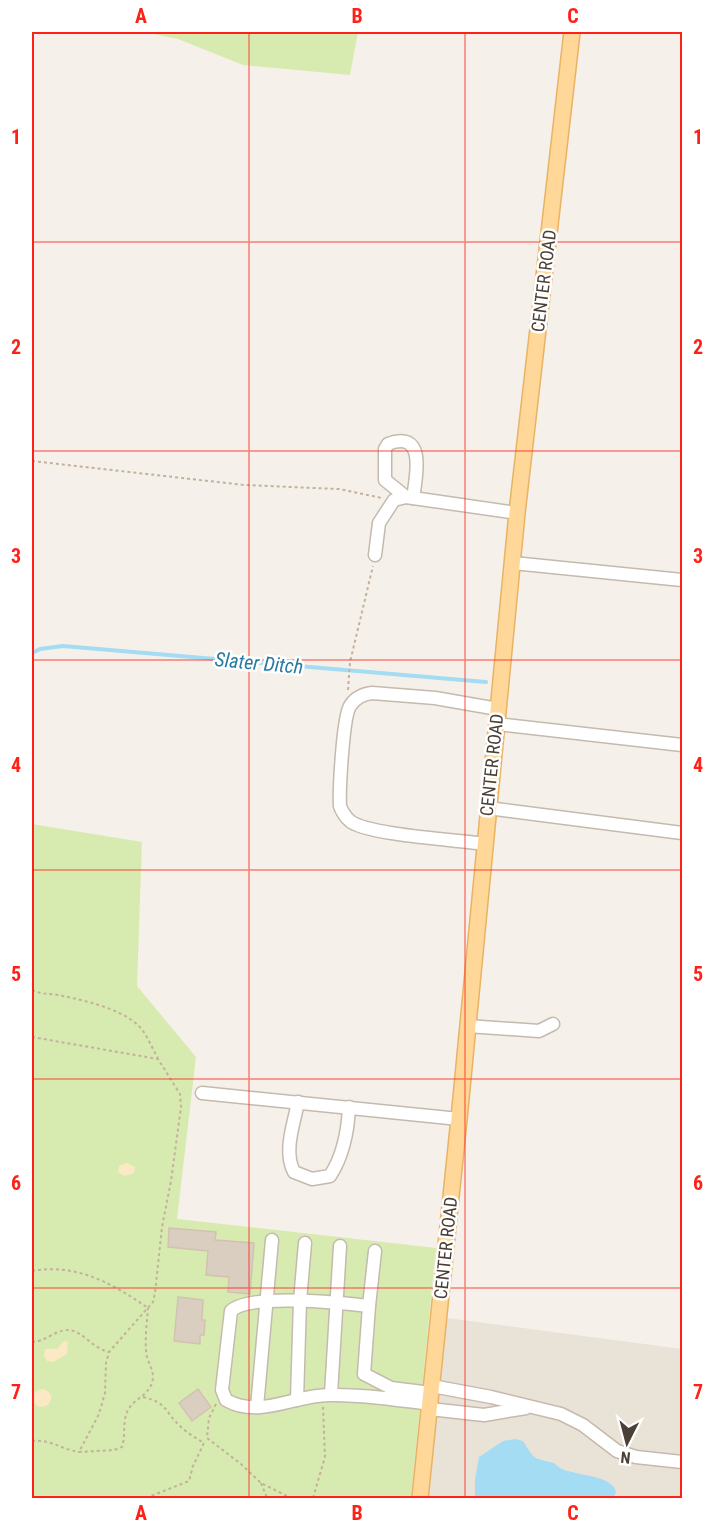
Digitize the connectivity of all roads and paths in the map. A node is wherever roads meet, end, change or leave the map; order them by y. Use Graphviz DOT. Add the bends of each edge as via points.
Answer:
graph roads {
  1 [pos="572,32"];
  2 [pos="32,460"];
  3 [pos="404,498"];
  4 [pos="517,513"];
  5 [pos="375,555"];
  6 [pos="513,563"];
  7 [pos="682,580"];
  8 [pos="349,681"];
  9 [pos="497,717"];
  10 [pos="682,746"];
  11 [pos="488,808"];
  12 [pos="682,833"];
  13 [pos="485,844"];
  14 [pos="32,990"];
  15 [pos="553,1024"];
  16 [pos="467,1026"];
  17 [pos="32,1037"];
  18 [pos="158,1059"];
  19 [pos="202,1094"];
  20 [pos="298,1102"];
  21 [pos="349,1107"];
  22 [pos="459,1119"];
  23 [pos="273,1240"];
  24 [pos="305,1242"];
  25 [pos="340,1246"];
  26 [pos="375,1251"];
  27 [pos="32,1271"];
  28 [pos="266,1301"];
  29 [pos="300,1301"];
  30 [pos="335,1303"];
  31 [pos="369,1306"];
  32 [pos="148,1308"];
  33 [pos="32,1342"];
  34 [pos="110,1352"];
  35 [pos="326,1395"];
  36 [pos="143,1397"];
  37 [pos="431,1398"];
  38 [pos="297,1400"];
  39 [pos="218,1402"];
  40 [pos="258,1407"];
  41 [pos="530,1408"];
  42 [pos="32,1441"];
  43 [pos="79,1452"];
  44 [pos="682,1462"];
  45 [pos="261,1483"];
  46 [pos="146,1498"];
  47 [pos="267,1498"];
  48 [pos="291,1498"];
  49 [pos="313,1498"];
  50 [pos="420,1498"];
  1 -- 4 [label="main road, CENTER ROAD"];
  2 -- 3 [label="path" via="244,485 339,489"];
  3 -- 4 [label="street"];
  3 -- 5 [label="street" via="379,523"];
  4 -- 6 [label="main road, CENTER ROAD"];
  5 -- 8 [label="path"];
  6 -- 7 [label="street"];
  6 -- 9 [label="main road, CENTER ROAD"];
  9 -- 10 [label="street"];
  9 -- 11 [label="main road, CENTER ROAD"];
  9 -- 13 [label="street" via="435,698 372,693 355,699 344,722 340,808 349,821 370,830"];
  11 -- 12 [label="street"];
  11 -- 13 [label="main road, CENTER ROAD"];
  13 -- 16 [label="main road, CENTER ROAD"];
  14 -- 18 [label="path" via="117,1012 145,1032"];
  15 -- 16 [label="street" via="539,1031"];
  16 -- 22 [label="main road, CENTER ROAD"];
  17 -- 18 [label="path"];
  18 -- 32 [label="path" via="180,1094 181,1107 155,1293"];
  19 -- 20 [label="street"];
  20 -- 21 [label="street"];
  20 -- 21 [label="street" via="290,1163 294,1172 312,1179 330,1176 338,1164"];
  21 -- 22 [label="street"];
  22 -- 37 [label="main road, CENTER ROAD"];
  23 -- 28 [label="street"];
  24 -- 29 [label="street"];
  25 -- 30 [label="street"];
  26 -- 31 [label="street"];
  27 -- 32 [label="path" via="48,1268 92,1276 121,1289"];
  28 -- 29 [label="street"];
  28 -- 40 [label="street"];
  28 -- 40 [label="street" via="250,1302 231,1311 222,1390 226,1400 235,1405"];
  29 -- 30 [label="street"];
  29 -- 38 [label="street"];
  30 -- 31 [label="street"];
  30 -- 35 [label="street"];
  31 -- 37 [label="street" via="364,1374 391,1388"];
  32 -- 34 [label="path"];
  32 -- 36 [label="path" via="146,1351 153,1378"];
  33 -- 34 [label="path" via="67,1330"];
  34 -- 43 [label="path" via="99,1414"];
  35 -- 37 [label="street"];
  35 -- 38 [label="street"];
  35 -- 49 [label="path" via="325,1457"];
  36 -- 43 [label="path" via="128,1411 122,1447"];
  36 -- 46 [label="path" via="157,1400 183,1430 204,1443 189,1481"];
  37 -- 41 [label="street" via="490,1397"];
  37 -- 41 [label="street" via="484,1415"];
  37 -- 50 [label="main road, CENTER ROAD"];
  38 -- 40 [label="street"];
  39 -- 45 [label="path" via="209,1418 207,1438"];
  41 -- 44 [label="street" via="572,1418 608,1447 625,1455"];
  42 -- 43 [label="path" via="43,1440"];
  45 -- 47 [label="path"];
  45 -- 48 [label="path"];
}
